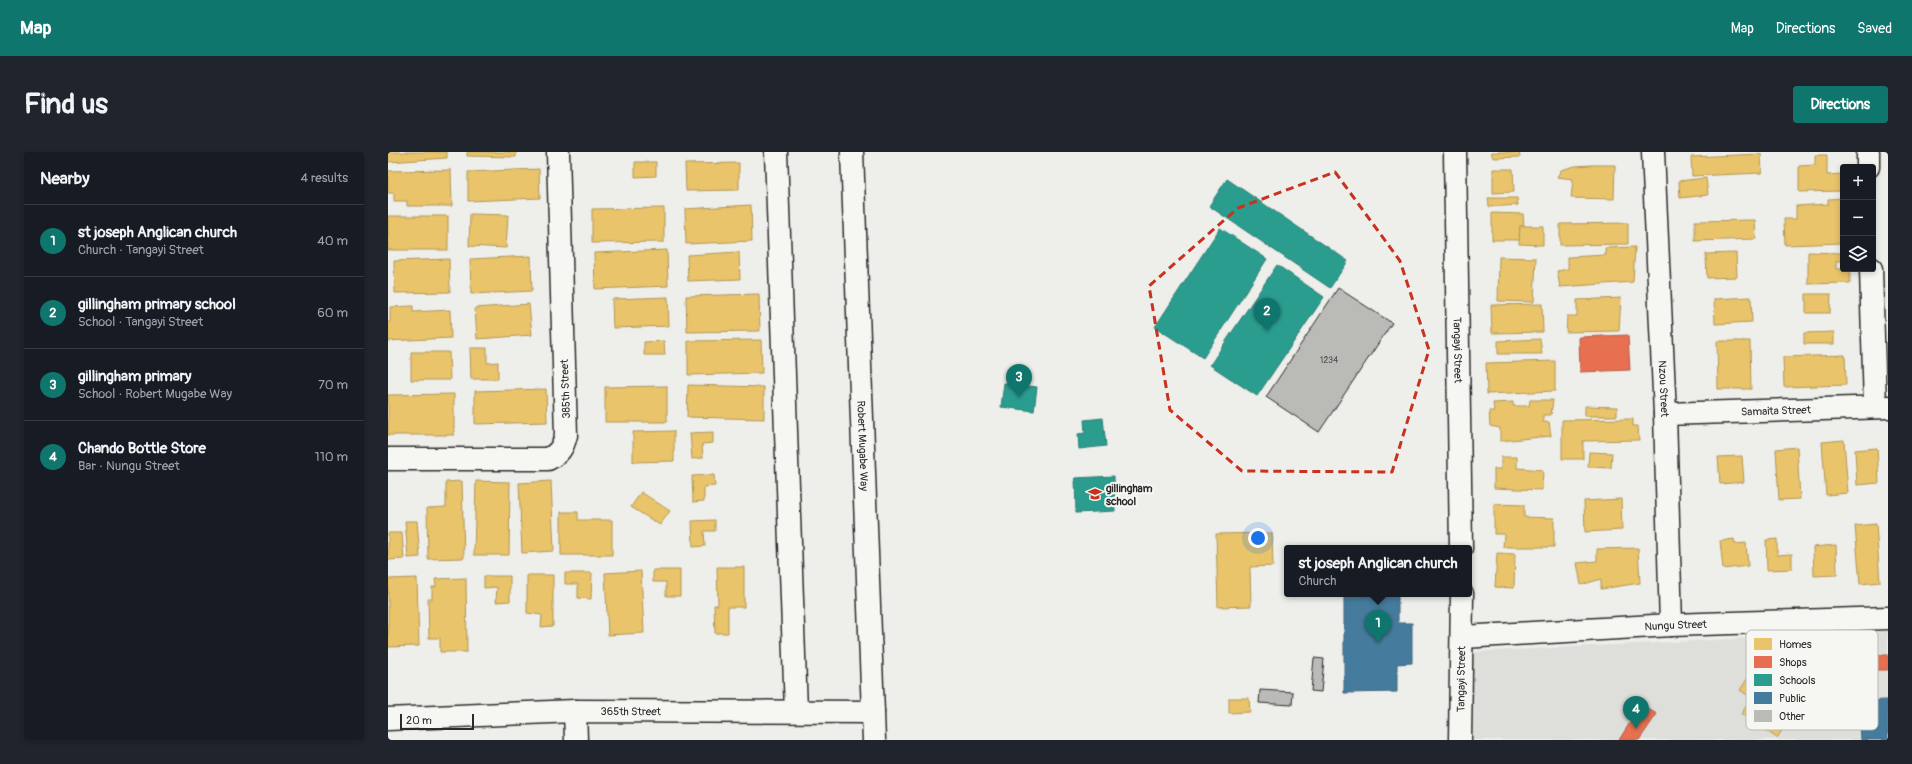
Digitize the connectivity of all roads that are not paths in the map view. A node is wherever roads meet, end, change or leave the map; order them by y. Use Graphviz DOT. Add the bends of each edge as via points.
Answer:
graph roads {
  1 [pos="558,152"];
  2 [pos="776,152"];
  3 [pos="852,152"];
  4 [pos="1455,152"];
  5 [pos="1652,152"];
  6 [pos="1868,152"];
  7 [pos="1868,164"];
  8 [pos="1871,272"];
  9 [pos="1881,407"];
  10 [pos="1665,414"];
  11 [pos="388,459"];
  12 [pos="1461,545"];
  13 [pos="1462,597"];
  14 [pos="1888,618"];
  15 [pos="1671,625"];
  16 [pos="1463,637"];
  17 [pos="575,711"];
  18 [pos="796,711"];
  19 [pos="873,712"];
  20 [pos="388,719"];
  21 [pos="576,740"];
  22 [pos="874,740"];
  23 [pos="1460,740"];
  1 -- 11 [label="street, 385th Street" via="566,435 564,446 557,455 548,459"];
  2 -- 18 [label="street"];
  3 -- 19 [label="street, Robert Mugabe Way"];
  4 -- 12 [label="street, Tangayi Street"];
  5 -- 10 [label="street, Nzou Street"];
  6 -- 7 [label="street"];
  8 -- 9 [label="street"];
  9 -- 10 [label="street, Samaita Street"];
  10 -- 15 [label="street, Nzou Street"];
  13 -- 16 [label="street, Tangayi Street"];
  14 -- 15 [label="street, Nungu Street"];
  15 -- 16 [label="street, Nungu Street"];
  16 -- 23 [label="street, Tangayi Street"];
  17 -- 18 [label="street, 365th Street"];
  17 -- 20 [label="street, 365th Street"];
  17 -- 21 [label="street"];
  18 -- 19 [label="street, 365th Street"];
  19 -- 22 [label="street, Robert Mugabe Way"];
}
